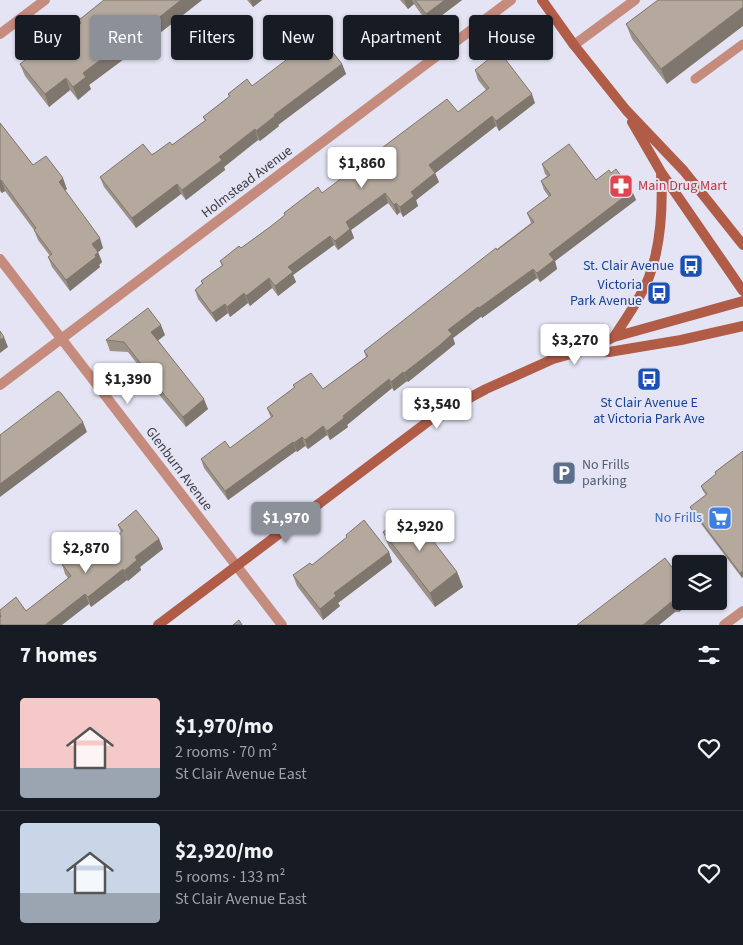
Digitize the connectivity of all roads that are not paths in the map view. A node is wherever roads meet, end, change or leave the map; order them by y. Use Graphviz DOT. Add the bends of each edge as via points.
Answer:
graph roads {
  1 [pos="45,0"];
  2 [pos="511,0"];
  3 [pos="542,0"];
  4 [pos="635,0"];
  5 [pos="0,34"];
  6 [pos="743,44"];
  7 [pos="574,45"];
  8 [pos="695,79"];
  9 [pos="626,110"];
  10 [pos="661,172"];
  11 [pos="743,245"];
  12 [pos="0,259"];
  13 [pos="743,291"];
  14 [pos="743,301"];
  15 [pos="743,326"];
  16 [pos="614,337"];
  17 [pos="62,339"];
  18 [pos="589,349"];
  19 [pos="0,385"];
  20 [pos="236,566"];
  21 [pos="743,611"];
  22 [pos="158,625"];
  23 [pos="282,625"];
  24 [pos="724,625"];
  1 -- 5 [label="street"];
  2 -- 17 [label="street, Holmstead Avenue"];
  3 -- 7 [label="main road"];
  4 -- 7 [label="street"];
  6 -- 8 [label="lane"];
  7 -- 9 [label="main road"];
  9 -- 10 [label="main road"];
  9 -- 11 [label="main road" via="684,171"];
  10 -- 13 [label="main road"];
  10 -- 16 [label="main road" via="662,201 657,246 649,277"];
  12 -- 17 [label="street, Glenburn Avenue"];
  14 -- 16 [label="main road"];
  15 -- 18 [label="main road" via="609,352"];
  16 -- 18 [label="main road"];
  17 -- 19 [label="street, Holmstead Avenue"];
  17 -- 20 [label="street, Glenburn Avenue"];
  18 -- 20 [label="main road" via="553,359 486,388 434,417"];
  20 -- 22 [label="main road"];
  20 -- 23 [label="street, Glenburn Avenue"];
  21 -- 24 [label="street"];
}
